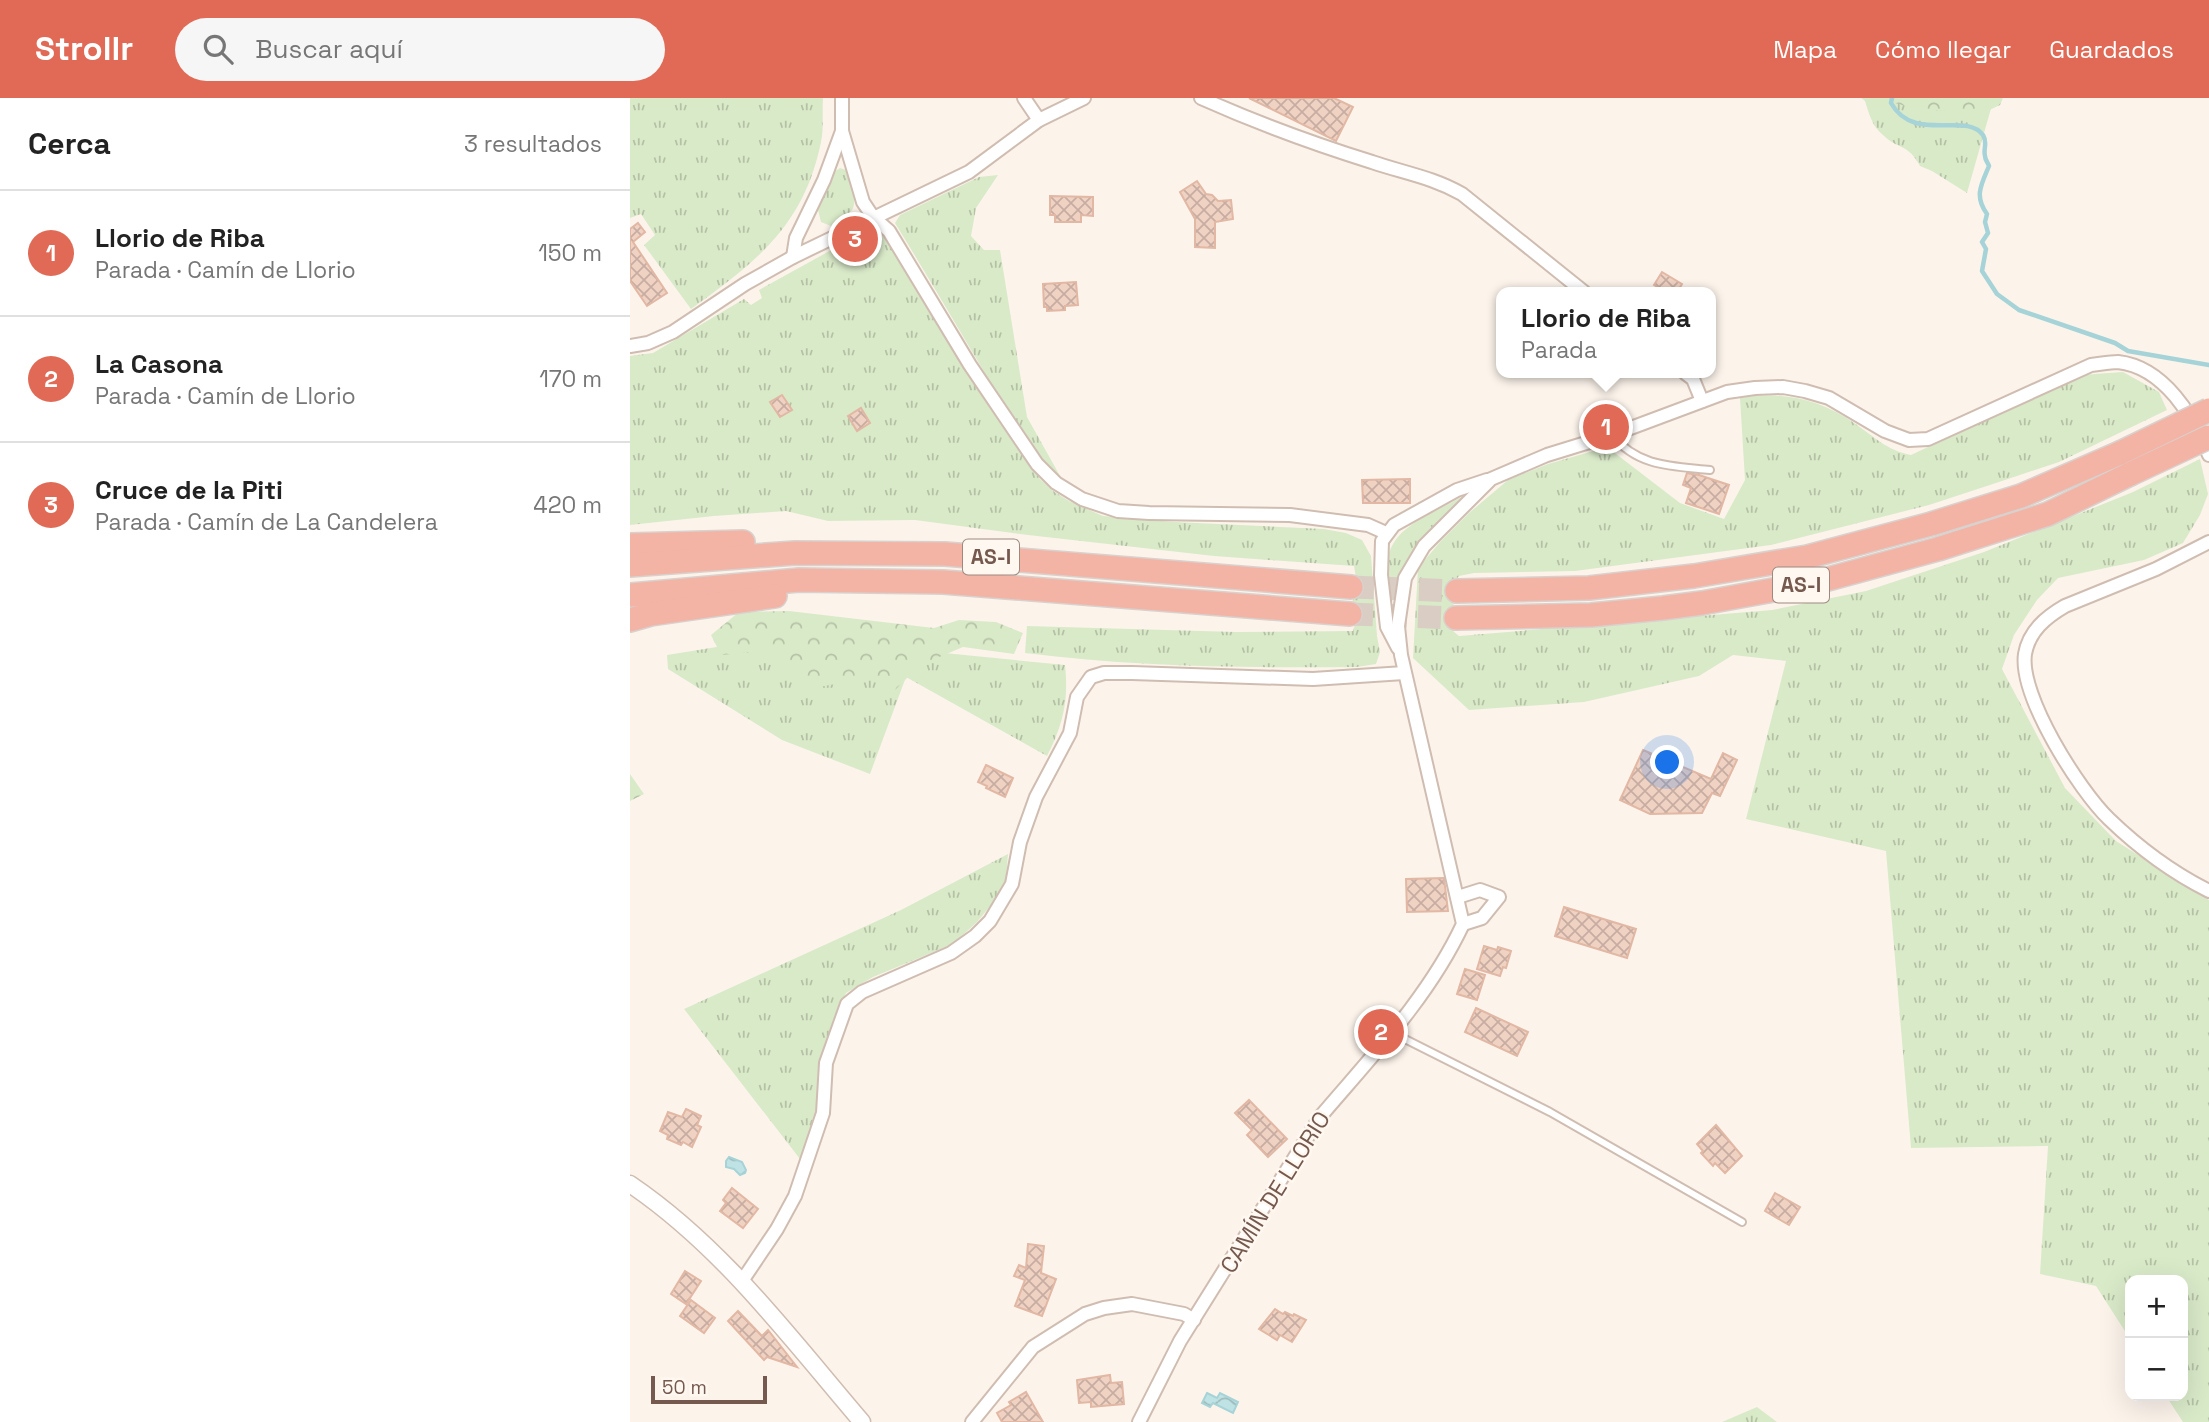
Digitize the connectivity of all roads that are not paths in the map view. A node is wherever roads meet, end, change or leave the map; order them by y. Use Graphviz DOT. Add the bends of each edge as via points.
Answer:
graph roads {
  1 [pos="842,98"];
  2 [pos="1024,98"];
  3 [pos="1084,98"];
  4 [pos="1201,98"];
  5 [pos="1039,120"];
  6 [pos="842,131"];
  7 [pos="873,217"];
  8 [pos="793,257"];
  9 [pos="1578,287"];
  10 [pos="630,346"];
  11 [pos="1690,378"];
  12 [pos="1702,401"];
  13 [pos="2209,410"];
  14 [pos="1612,435"];
  15 [pos="2209,437"];
  16 [pos="2209,455"];
  17 [pos="1710,470"];
  18 [pos="1491,479"];
  19 [pos="1387,533"];
  20 [pos="2209,542"];
  21 [pos="630,545"];
  22 [pos="945,554"];
  23 [pos="630,565"];
  24 [pos="943,582"];
  25 [pos="1351,587"];
  26 [pos="1457,591"];
  27 [pos="630,595"];
  28 [pos="1350,614"];
  29 [pos="1456,618"];
  30 [pos="630,620"];
  31 [pos="1401,656"];
  32 [pos="1404,673"];
  33 [pos="2209,891"];
  34 [pos="1458,897"];
  35 [pos="1463,925"];
  36 [pos="1391,1032"];
  37 [pos="630,1184"];
  38 [pos="1742,1222"];
  39 [pos="742,1281"];
  40 [pos="1194,1320"];
  41 [pos="862,1422"];
  42 [pos="972,1422"];
  43 [pos="1139,1422"];
  1 -- 6 [label="street"];
  2 -- 5 [label="street"];
  3 -- 5 [label="street"];
  4 -- 9 [label="street" via="1263,125 1444,184"];
  5 -- 7 [label="street" via="969,172"];
  6 -- 7 [label="street" via="863,202"];
  6 -- 8 [label="street" via="796,238"];
  7 -- 8 [label="street"];
  7 -- 19 [label="street" via="889,231 1037,464 1073,494 1118,511 1290,515 1368,525"];
  8 -- 10 [label="street" via="673,332"];
  11 -- 12 [label="street"];
  12 -- 14 [label="street"];
  12 -- 16 [label="street" via="1727,392 1783,387 1829,398 1909,440 1928,439 2091,365 2118,362 2142,369 2180,400 2198,426"];
  13 -- 26 [label="highway, AS-I, bridge" via="2021,496 1807,557 1589,588"];
  14 -- 17 [label="lane" via="1639,459"];
  14 -- 18 [label="street"];
  15 -- 29 [label="highway, AS-I, bridge" via="2048,514 1817,582 1702,603 1591,615"];
  18 -- 19 [label="street" via="1457,491"];
  18 -- 31 [label="street" via="1424,546 1405,578 1398,626"];
  19 -- 31 [label="street" via="1382,541 1381,575 1387,627"];
  20 -- 33 [label="street" via="2065,606 2040,624 2025,655 2030,690 2083,789 2121,830"];
  21 -- 22 [label="highway" via="797,541"];
  22 -- 23 [label="highway, AS-I" via="795,553"];
  22 -- 25 [label="highway, AS-I"];
  24 -- 27 [label="highway, AS-I" via="799,580"];
  24 -- 28 [label="highway, AS-I"];
  24 -- 30 [label="highway" via="800,593"];
  31 -- 32 [label="street"];
  32 -- 34 [label="street"];
  32 -- 39 [label="street" via="1313,679 1132,673 1091,677 1077,697 1070,733 1036,797 1012,884 990,921 951,953 862,992 847,1004 827,1063 823,1113 795,1196"];
  34 -- 35 [label="street"];
  34 -- 35 [label="street" via="1480,890 1499,897 1482,919"];
  35 -- 36 [label="street, CAMÍN DE LLORIO" via="1445,959"];
  36 -- 38 [label="lane" via="1550,1112"];
  36 -- 40 [label="street, CAMÍN DE LLORIO" via="1307,1135"];
  37 -- 39 [label="street" via="662,1206"];
  39 -- 41 [label="street"];
  40 -- 42 [label="street" via="1132,1304 1086,1314 1032,1347"];
  40 -- 43 [label="street, CAMÍN DE LLORIO"];
}
